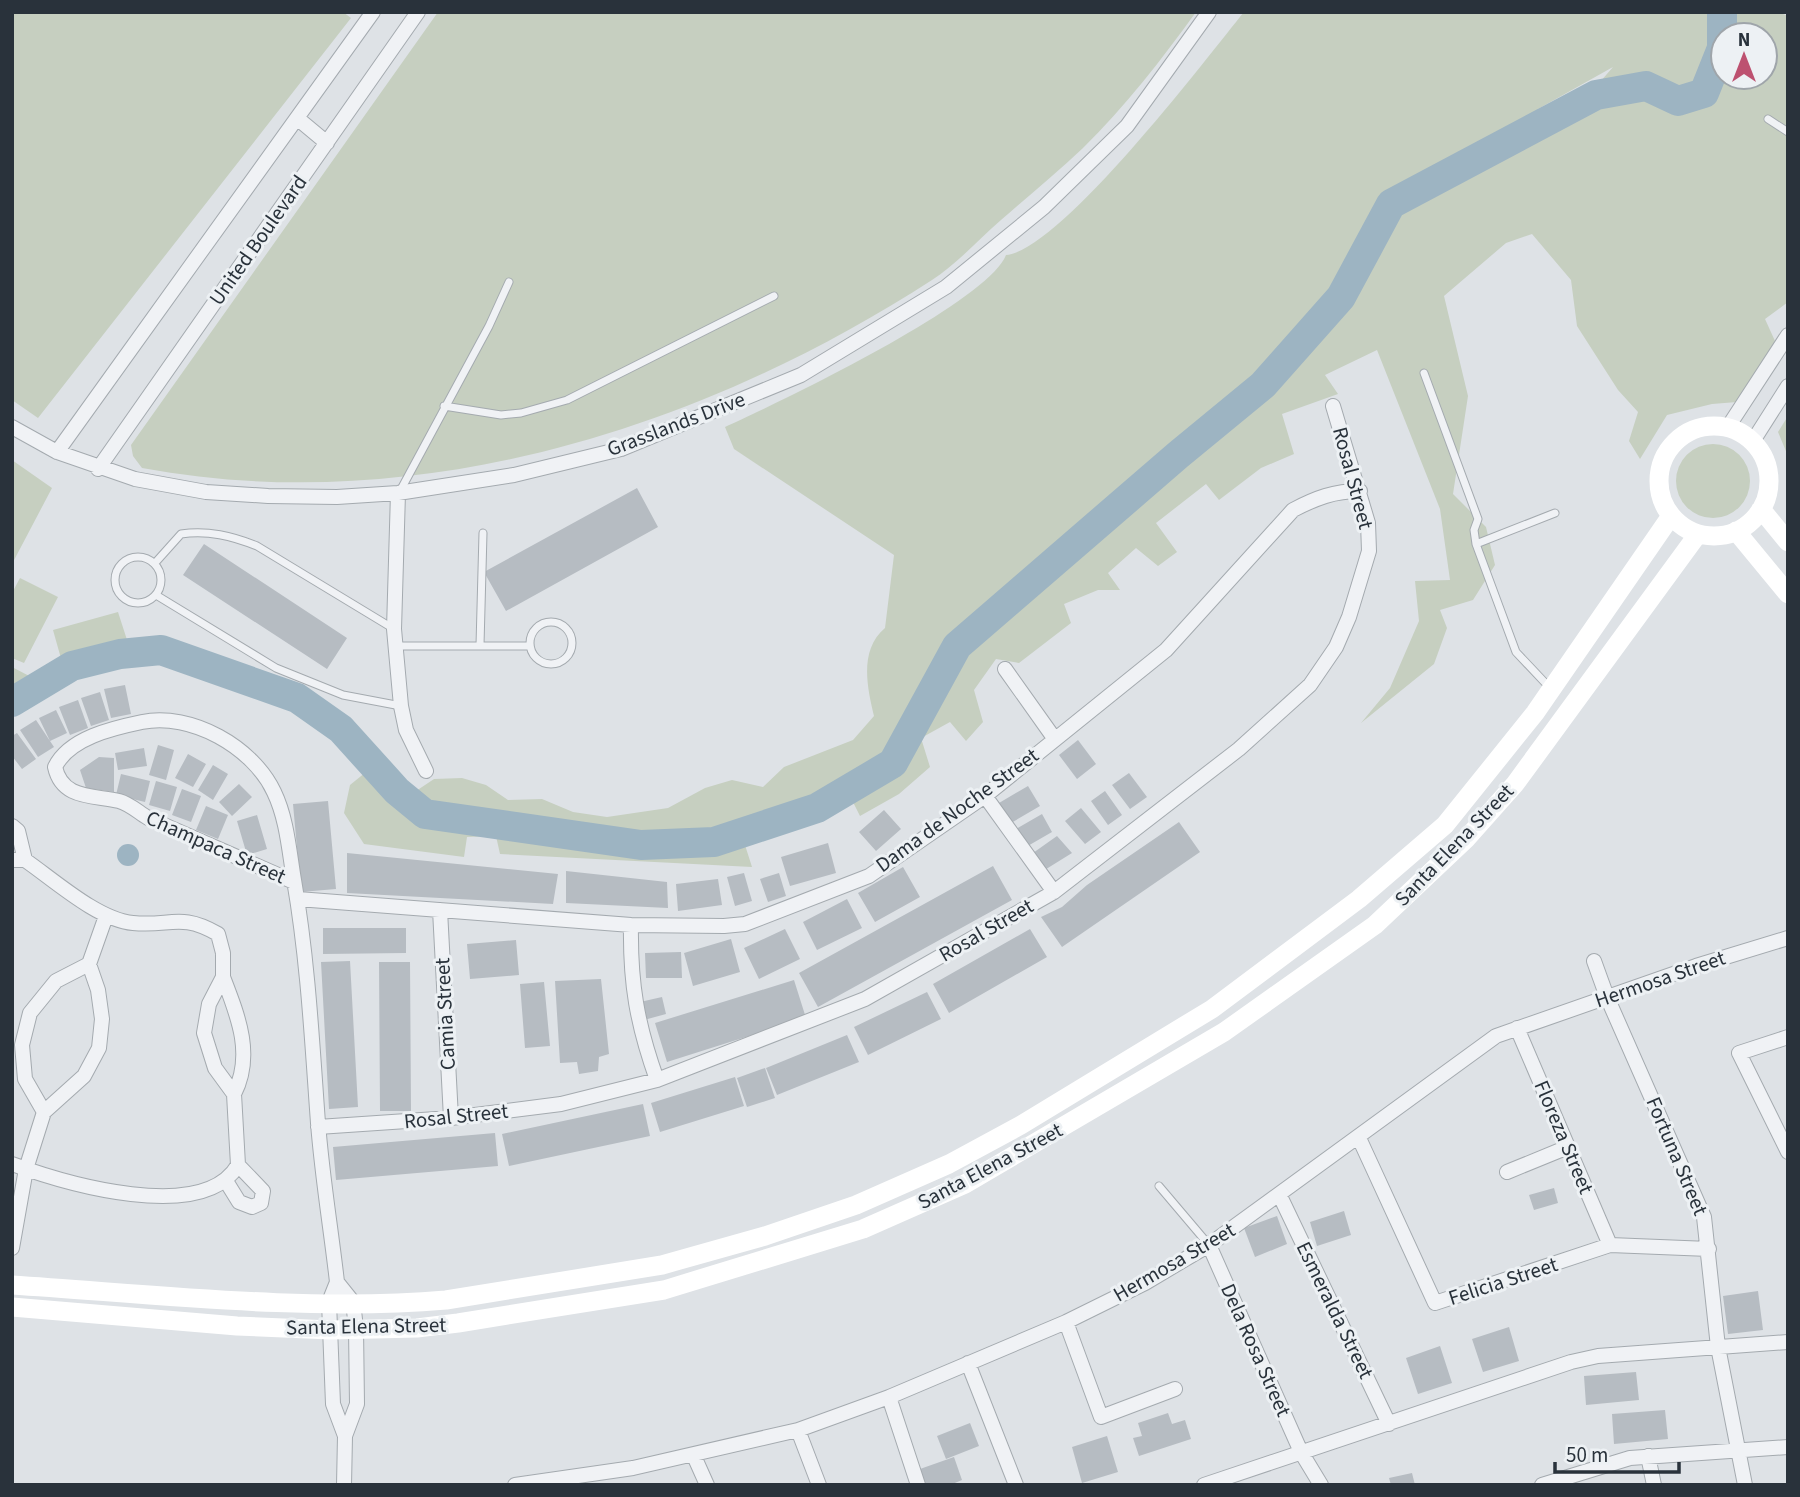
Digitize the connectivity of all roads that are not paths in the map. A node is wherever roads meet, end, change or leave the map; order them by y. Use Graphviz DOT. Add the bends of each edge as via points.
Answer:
graph roads {
  1 [pos="373,12"];
  2 [pos="418,12"];
  3 [pos="1209,12"];
  4 [pos="297,118"];
  5 [pos="1768,119"];
  6 [pos="1788,132"];
  7 [pos="327,143"];
  8 [pos="509,282"];
  9 [pos="774,296"];
  10 [pos="1788,335"];
  11 [pos="1424,373"];
  12 [pos="1788,386"];
  13 [pos="444,406"];
  14 [pos="1333,406"];
  15 [pos="12,427"];
  16 [pos="1728,427"];
  17 [pos="1753,442"];
  18 [pos="57,452"];
  19 [pos="98,469"];
  20 [pos="1360,491"];
  21 [pos="398,493"];
  22 [pos="1761,509"];
  23 [pos="1555,513"];
  24 [pos="1671,516"];
  25 [pos="1736,531"];
  26 [pos="483,533"];
  27 [pos="1698,534"];
  28 [pos="1788,542"];
  29 [pos="1476,544"];
  30 [pos="155,563"];
  31 [pos="1788,594"];
  32 [pos="156,595"];
  33 [pos="394,629"];
  34 [pos="480,645"];
  35 [pos="396,646"];
  36 [pos="530,646"];
  37 [pos="1005,669"];
  38 [pos="1552,690"];
  39 [pos="401,706"];
  40 [pos="1054,738"];
  41 [pos="426,771"];
  42 [pos="985,796"];
  43 [pos="12,825"];
  44 [pos="19,860"];
  45 [pos="295,882"];
  46 [pos="1054,891"];
  47 [pos="298,899"];
  48 [pos="440,910"];
  49 [pos="106,916"];
  50 [pos="631,925"];
  51 [pos="1788,938"];
  52 [pos="1594,961"];
  53 [pos="89,964"];
  54 [pos="223,977"];
  55 [pos="1607,997"];
  56 [pos="1517,1028"];
  57 [pos="1788,1037"];
  58 [pos="657,1080"];
  59 [pos="234,1094"];
  60 [pos="44,1112"];
  61 [pos="451,1118"];
  62 [pos="318,1127"];
  63 [pos="1359,1138"];
  64 [pos="1568,1147"];
  65 [pos="1788,1152"];
  66 [pos="238,1165"];
  67 [pos="19,1167"];
  68 [pos="1507,1172"];
  69 [pos="226,1181"];
  70 [pos="1159,1186"];
  71 [pos="1280,1196"];
  72 [pos="1209,1245"];
  73 [pos="1610,1245"];
  74 [pos="12,1248"];
  75 [pos="1709,1249"];
  76 [pos="337,1282"];
  77 [pos="12,1284"];
  78 [pos="329,1302"];
  79 [pos="353,1302"];
  80 [pos="12,1307"];
  81 [pos="1066,1322"];
  82 [pos="356,1328"];
  83 [pos="331,1330"];
  84 [pos="1788,1342"];
  85 [pos="1718,1347"];
  86 [pos="968,1363"];
  87 [pos="1175,1390"];
  88 [pos="888,1397"];
  89 [pos="1390,1424"];
  90 [pos="798,1430"];
  91 [pos="345,1436"];
  92 [pos="1788,1447"];
  93 [pos="1737,1450"];
  94 [pos="1301,1452"];
  95 [pos="694,1456"];
  96 [pos="1648,1456"];
  97 [pos="344,1485"];
  98 [pos="514,1485"];
  99 [pos="707,1485"];
  100 [pos="819,1485"];
  101 [pos="918,1485"];
  102 [pos="1016,1485"];
  103 [pos="1204,1485"];
  104 [pos="1321,1485"];
  105 [pos="1542,1485"];
  106 [pos="1654,1485"];
  107 [pos="1745,1485"];
  1 -- 4 [label="street, United Boulevard"];
  2 -- 7 [label="street, United Boulevard"];
  3 -- 21 [label="street, Grasslands Drive" via="1127,126 1044,206 946,287 801,375 621,449 514,475"];
  4 -- 7 [label="street"];
  4 -- 18 [label="street, United Boulevard"];
  5 -- 6 [label="lane"];
  7 -- 19 [label="street, United Boulevard"];
  8 -- 13 [label="lane"];
  9 -- 13 [label="lane" via="567,400 501,415"];
  10 -- 16 [label="street"];
  11 -- 29 [label="lane" via="1478,519"];
  12 -- 17 [label="street"];
  13 -- 21 [label="lane"];
  14 -- 20 [label="street, Rosal Street"];
  15 -- 18 [label="street, Grasslands Drive"];
  16 -- 17 [label="street"];
  16 -- 24 [label="street" via="1714,425 1687,432 1667,451 1658,477"];
  17 -- 22 [label="street" via="1768,469 1769,490"];
  18 -- 19 [label="street, Grasslands Drive"];
  19 -- 21 [label="street, Grasslands Drive" via="206,492 337,497"];
  20 -- 40 [label="street, Dama de Noche Street" via="1339,491 1293,510 1166,650"];
  20 -- 46 [label="street, Rosal Street" via="1369,551 1336,647 1310,685 1239,749"];
  21 -- 33 [label="street"];
  22 -- 25 [label="street"];
  22 -- 28 [label="street"];
  23 -- 29 [label="lane"];
  24 -- 27 [label="street"];
  24 -- 38 [label="street, Santa Elena Street"];
  25 -- 27 [label="street"];
  25 -- 31 [label="street"];
  26 -- 34 [label="lane"];
  27 -- 82 [label="street, Santa Elena Street" via="1515,784 1467,838 1375,925 1224,1032 965,1184 863,1229 664,1290 458,1323"];
  29 -- 38 [label="lane" via="1516,652"];
  30 -- 32 [label="lane" via="161,573"];
  30 -- 32 [label="lane" via="145,557 123,560 114,580 125,600 147,602"];
  30 -- 33 [label="lane" via="181,534 199,531 240,539"];
  32 -- 39 [label="lane" via="276,668 343,695"];
  33 -- 35 [label="street"];
  34 -- 35 [label="lane"];
  34 -- 36 [label="lane"];
  35 -- 39 [label="street"];
  36 -- 36 [label="lane" via="535,658 553,665 570,654 572,641 567,629 549,622 532,633"];
  37 -- 40 [label="street"];
  38 -- 79 [label="street, Santa Elena Street" via="1445,825 1359,899 1212,1009 949,1164 856,1205 765,1237 662,1265 446,1300"];
  39 -- 41 [label="street" via="406,730"];
  40 -- 42 [label="street, Dama de Noche Street"];
  42 -- 46 [label="street"];
  42 -- 50 [label="street, Dama de Noche Street" via="869,876 745,924"];
  43 -- 44 [label="street" via="18,831"];
  44 -- 49 [label="street"];
  45 -- 45 [label="street, Champaca Street" via="274,791 252,759 219,737 185,724 148,721 108,729 59,757 57,777 77,795 131,805 148,818"];
  45 -- 47 [label="street"];
  46 -- 58 [label="street, Rosal Street" via="865,999"];
  47 -- 48 [label="street, Dama de Noche Street"];
  47 -- 62 [label="street" via="307,961"];
  48 -- 50 [label="street, Dama de Noche Street"];
  48 -- 61 [label="street, Camia Street"];
  49 -- 53 [label="street"];
  49 -- 54 [label="street" via="133,923 182,920 203,925 218,934"];
  50 -- 58 [label="street" via="633,1000"];
  51 -- 55 [label="street, Hermosa Street"];
  52 -- 55 [label="street, Fortuna Street"];
  53 -- 60 [label="street" via="100,1010 99,1048 84,1076"];
  53 -- 60 [label="street" via="57,981 30,1013 22,1045 25,1079"];
  54 -- 59 [label="street" via="241,1027 244,1056"];
  54 -- 59 [label="street" via="209,1004 204,1033 215,1068"];
  55 -- 56 [label="street, Hermosa Street"];
  55 -- 75 [label="street, Fortuna Street" via="1704,1217"];
  56 -- 63 [label="street, Hermosa Street" via="1476,1048"];
  56 -- 64 [label="street, Floreza Street"];
  57 -- 65 [label="street" via="1739,1053"];
  58 -- 61 [label="street, Rosal Street" via="561,1104"];
  59 -- 66 [label="street"];
  60 -- 67 [label="street"];
  61 -- 62 [label="street, Rosal Street"];
  62 -- 76 [label="street"];
  63 -- 71 [label="street, Hermosa Street"];
  63 -- 73 [label="street, Felicia Street" via="1435,1303"];
  64 -- 68 [label="street"];
  64 -- 73 [label="street, Floreza Street"];
  66 -- 69 [label="street"];
  66 -- 69 [label="street" via="263,1191 261,1203 252,1207 239,1202"];
  67 -- 69 [label="street" via="130,1194 206,1191"];
  67 -- 74 [label="street"];
  70 -- 72 [label="lane, Dela Rosa Street"];
  71 -- 72 [label="street, Hermosa Street"];
  71 -- 89 [label="street, Esmeralda Street"];
  72 -- 81 [label="street, Hermosa Street"];
  72 -- 94 [label="street, Dela Rosa Street"];
  73 -- 75 [label="street, Felicia Street"];
  75 -- 85 [label="street, Fortuna Street"];
  76 -- 78 [label="street"];
  76 -- 79 [label="street"];
  77 -- 78 [label="street, Santa Elena Street"];
  78 -- 79 [label="street, Santa Elena Street"];
  78 -- 83 [label="street"];
  79 -- 82 [label="street"];
  80 -- 83 [label="street, Santa Elena Street"];
  81 -- 86 [label="street, Hermosa Street"];
  81 -- 87 [label="street" via="1101,1418"];
  82 -- 83 [label="street, Santa Elena Street"];
  82 -- 91 [label="street" via="357,1404"];
  83 -- 91 [label="street" via="332,1404"];
  84 -- 85 [label="street"];
  85 -- 89 [label="street" via="1598,1356"];
  85 -- 93 [label="street, Fortuna Street"];
  86 -- 88 [label="street, Hermosa Street"];
  86 -- 102 [label="street"];
  88 -- 90 [label="street, Hermosa Street"];
  88 -- 101 [label="street"];
  89 -- 94 [label="street"];
  90 -- 95 [label="street, Hermosa Street"];
  90 -- 100 [label="street"];
  91 -- 97 [label="street"];
  92 -- 93 [label="street"];
  93 -- 96 [label="street"];
  93 -- 107 [label="street, Fortuna Street"];
  94 -- 103 [label="street"];
  94 -- 104 [label="street, Dela Rosa Street"];
  95 -- 98 [label="street, Hermosa Street"];
  95 -- 99 [label="street"];
  96 -- 105 [label="street"];
  96 -- 106 [label="street"];
}
